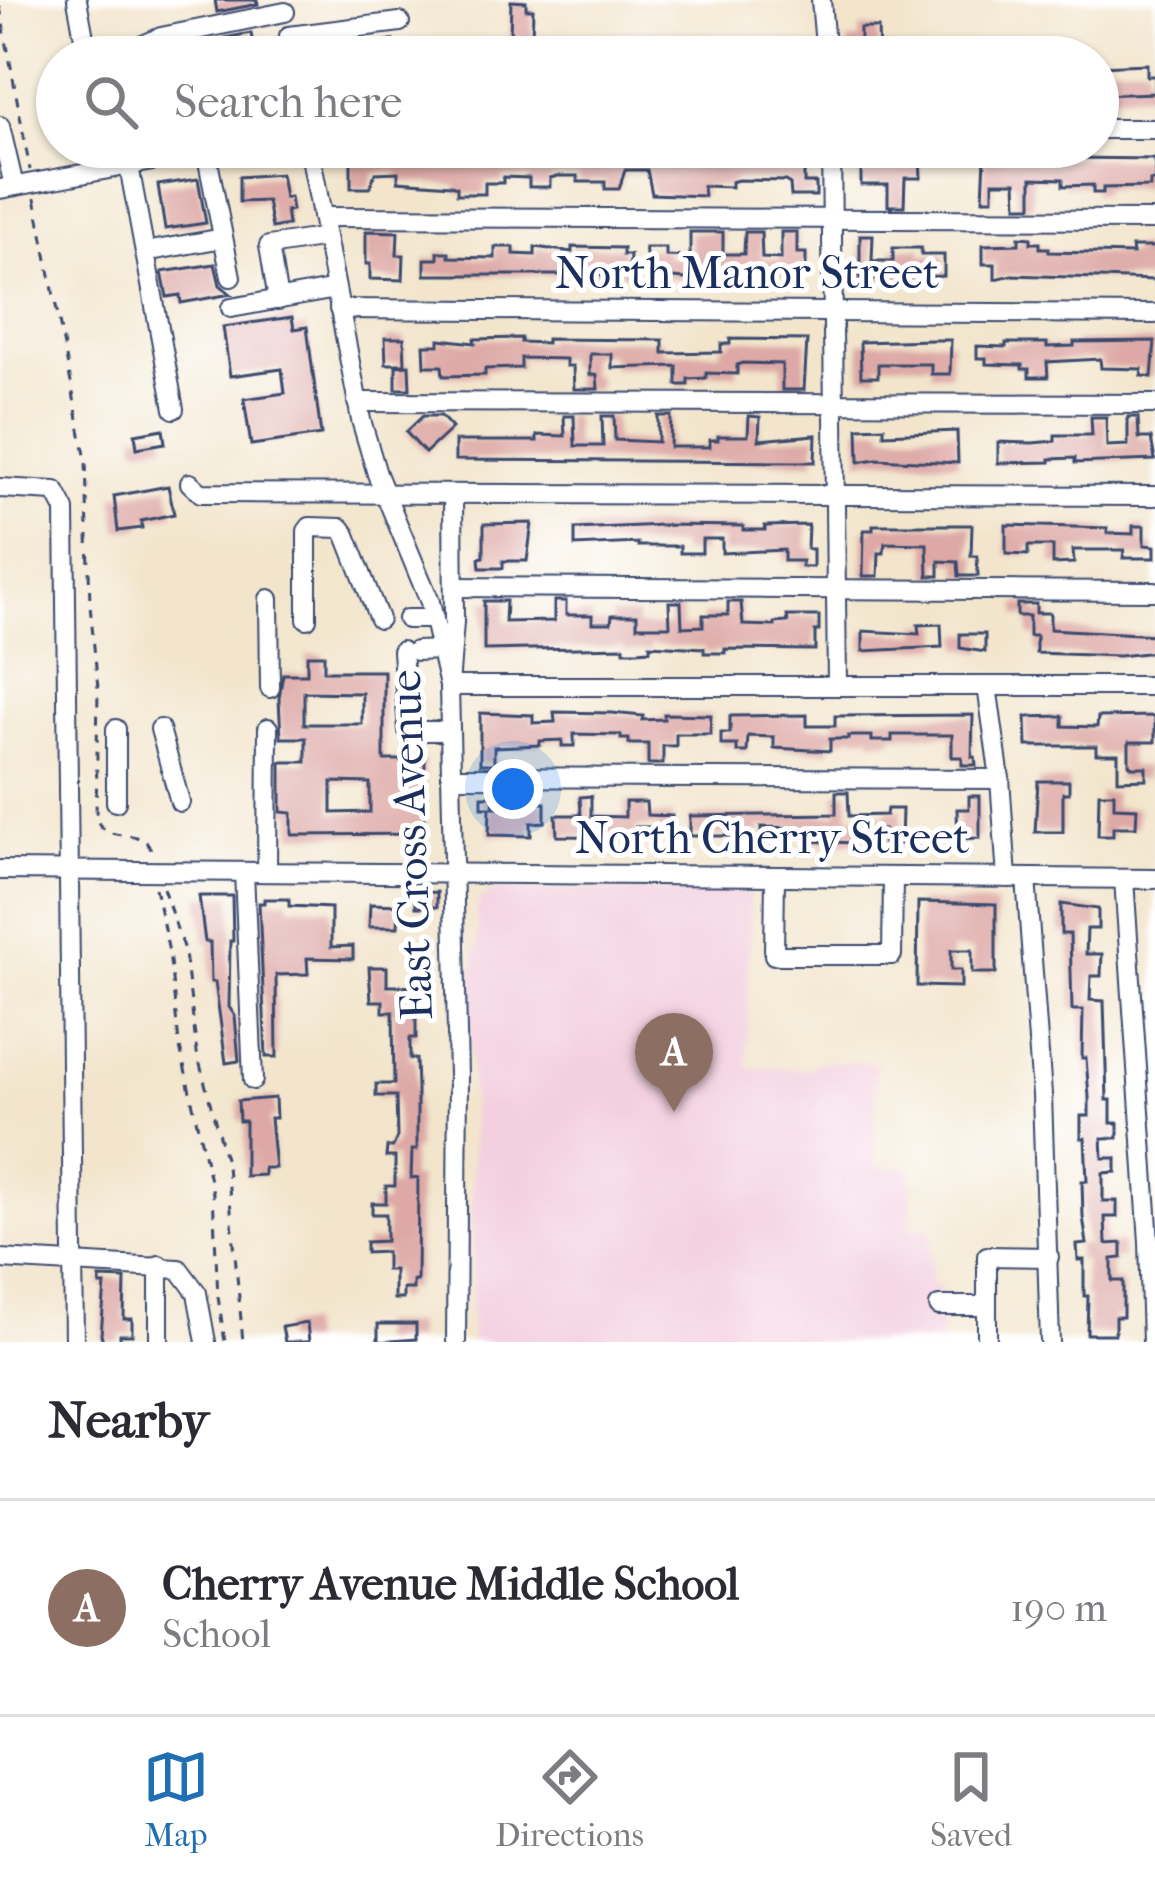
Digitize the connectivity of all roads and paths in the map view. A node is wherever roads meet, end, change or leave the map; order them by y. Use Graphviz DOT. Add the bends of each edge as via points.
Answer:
graph roads {
  1 [pos="77,0"];
  2 [pos="821,0"];
  3 [pos="284,6"];
  4 [pos="0,7"];
  5 [pos="400,22"];
  6 [pos="84,36"];
  7 [pos="164,36"];
  8 [pos="289,36"];
  9 [pos="824,36"];
  10 [pos="0,126"];
  11 [pos="1119,129"];
  12 [pos="1155,129"];
  13 [pos="118,168"];
  14 [pos="129,168"];
  15 [pos="209,168"];
  16 [pos="313,168"];
  17 [pos="831,168"];
  18 [pos="15,186"];
  19 [pos="832,220"];
  20 [pos="1155,220"];
  21 [pos="324,227"];
  22 [pos="223,238"];
  23 [pos="145,251"];
  24 [pos="230,277"];
  25 [pos="338,299"];
  26 [pos="278,300"];
  27 [pos="231,308"];
  28 [pos="833,311"];
  29 [pos="1155,314"];
  30 [pos="357,402"];
  31 [pos="833,403"];
  32 [pos="1155,404"];
  33 [pos="174,409"];
  34 [pos="190,483"];
  35 [pos="0,488"];
  36 [pos="323,493"];
  37 [pos="384,493"];
  38 [pos="453,494"];
  39 [pos="833,495"];
  40 [pos="1155,496"];
  41 [pos="324,526"];
  42 [pos="454,587"];
  43 [pos="835,590"];
  44 [pos="1155,591"];
  45 [pos="269,609"];
  46 [pos="308,619"];
  47 [pos="434,619"];
  48 [pos="379,620"];
  49 [pos="406,620"];
  50 [pos="442,650"];
  51 [pos="837,684"];
  52 [pos="448,686"];
  53 [pos="988,686"];
  54 [pos="1155,686"];
  55 [pos="270,688"];
  56 [pos="268,728"];
  57 [pos="116,729"];
  58 [pos="160,729"];
  59 [pos="450,731"];
  60 [pos="451,777"];
  61 [pos="1000,779"];
  62 [pos="116,802"];
  63 [pos="180,802"];
  64 [pos="0,870"];
  65 [pos="69,871"];
  66 [pos="159,871"];
  67 [pos="244,872"];
  68 [pos="267,872"];
  69 [pos="454,874"];
  70 [pos="775,876"];
  71 [pos="893,877"];
  72 [pos="1016,878"];
  73 [pos="1124,879"];
  74 [pos="1155,880"];
  75 [pos="253,1080"];
  76 [pos="1049,1257"];
  77 [pos="0,1259"];
  78 [pos="74,1264"];
  79 [pos="159,1265"];
  80 [pos="939,1306"];
  81 [pos="987,1306"];
  82 [pos="74,1342"];
  83 [pos="159,1342"];
  84 [pos="206,1342"];
  85 [pos="225,1342"];
  86 [pos="243,1342"];
  87 [pos="457,1342"];
  88 [pos="987,1342"];
  89 [pos="1050,1342"];
  90 [pos="1152,1342"];
  1 -- 6 [label="street"];
  2 -- 9 [label="street"];
  3 -- 7 [label="street"];
  3 -- 8 [label="street"];
  4 -- 18 [label="path"];
  5 -- 8 [label="street"];
  10 -- 18 [label="street"];
  11 -- 12 [label="street"];
  13 -- 18 [label="street"];
  14 -- 23 [label="street"];
  15 -- 22 [label="street"];
  16 -- 21 [label="street, East Cross Avenue"];
  17 -- 19 [label="street"];
  18 -- 66 [label="path" via="86,460 96,818 103,831 145,840"];
  19 -- 20 [label="street"];
  19 -- 21 [label="street"];
  19 -- 28 [label="street"];
  21 -- 25 [label="street, East Cross Avenue"];
  21 -- 26 [label="street" via="269,246"];
  22 -- 23 [label="street"];
  22 -- 24 [label="street"];
  23 -- 33 [label="street"];
  25 -- 26 [label="street, North Manor Street"];
  25 -- 28 [label="street, North Manor Street"];
  25 -- 30 [label="street, East Cross Avenue"];
  26 -- 27 [label="street, North Manor Street"];
  28 -- 29 [label="street, North Manor Street"];
  28 -- 31 [label="street"];
  30 -- 31 [label="street"];
  30 -- 37 [label="street, East Cross Avenue"];
  31 -- 32 [label="street"];
  31 -- 39 [label="street"];
  34 -- 36 [label="street" via="201,493"];
  35 -- 65 [label="street" via="48,489 65,510"];
  36 -- 37 [label="street"];
  36 -- 41 [label="street"];
  37 -- 38 [label="street"];
  37 -- 47 [label="street, East Cross Avenue"];
  38 -- 39 [label="street"];
  38 -- 42 [label="street"];
  39 -- 40 [label="street"];
  39 -- 43 [label="street"];
  41 -- 46 [label="street" via="307,531"];
  41 -- 48 [label="street" via="346,535"];
  42 -- 43 [label="street"];
  42 -- 52 [label="street"];
  43 -- 44 [label="street"];
  43 -- 51 [label="street"];
  45 -- 55 [label="street"];
  47 -- 49 [label="street"];
  47 -- 50 [label="street, East Cross Avenue"];
  50 -- 52 [label="street, East Cross Avenue"];
  50 -- 59 [label="street" via="409,651 408,731"];
  51 -- 52 [label="street"];
  51 -- 53 [label="street"];
  52 -- 59 [label="street, East Cross Avenue"];
  53 -- 54 [label="street"];
  53 -- 61 [label="street"];
  56 -- 68 [label="street"];
  57 -- 62 [label="street"];
  58 -- 63 [label="street"];
  59 -- 60 [label="street, East Cross Avenue"];
  60 -- 61 [label="street"];
  60 -- 69 [label="street, East Cross Avenue"];
  61 -- 72 [label="street"];
  64 -- 65 [label="street, North Cherry Street"];
  65 -- 66 [label="street, North Cherry Street"];
  65 -- 78 [label="street"];
  66 -- 67 [label="street, North Cherry Street" via="197,864"];
  66 -- 85 [label="path" via="154,885 179,1043 213,1194"];
  66 -- 86 [label="path" via="185,953 197,1053 226,1166"];
  67 -- 68 [label="street, North Cherry Street"];
  67 -- 75 [label="street"];
  68 -- 69 [label="street, North Cherry Street"];
  69 -- 70 [label="street, North Cherry Street"];
  69 -- 87 [label="street, East Cross Avenue"];
  70 -- 71 [label="street, North Cherry Street"];
  70 -- 71 [label="street" via="774,956 892,956"];
  71 -- 72 [label="street, North Cherry Street"];
  72 -- 73 [label="street, North Cherry Street"];
  72 -- 76 [label="street" via="1037,1013"];
  73 -- 74 [label="street, North Cherry Street"];
  73 -- 90 [label="street"];
  76 -- 81 [label="street" via="987,1256"];
  76 -- 89 [label="street"];
  77 -- 78 [label="street"];
  78 -- 79 [label="street"];
  78 -- 82 [label="street"];
  79 -- 83 [label="street"];
  79 -- 84 [label="street" via="188,1278"];
  80 -- 81 [label="street"];
  81 -- 88 [label="street"];
}
